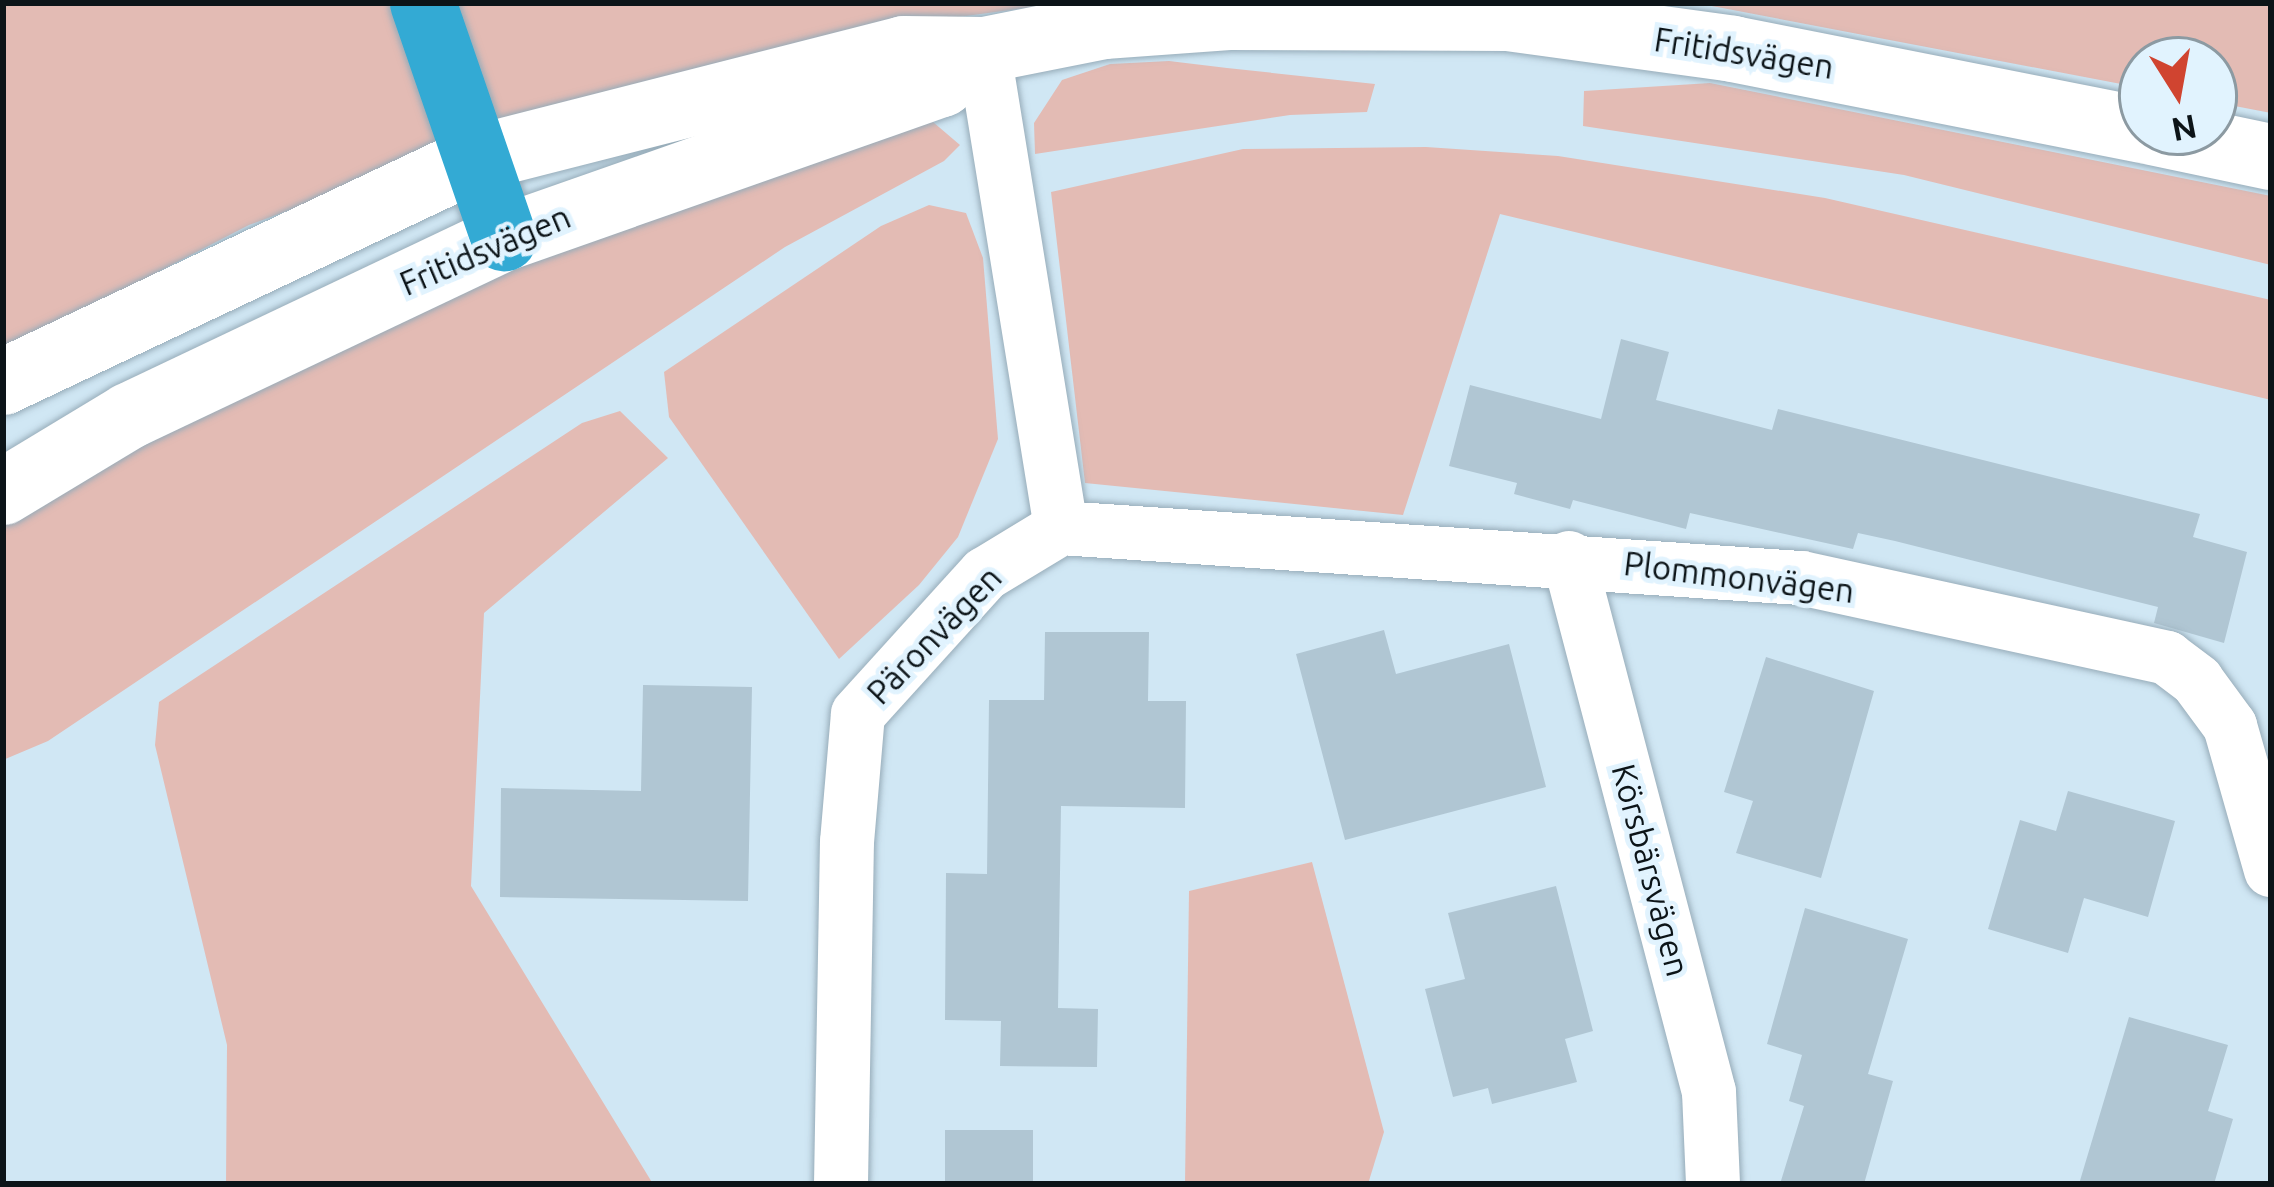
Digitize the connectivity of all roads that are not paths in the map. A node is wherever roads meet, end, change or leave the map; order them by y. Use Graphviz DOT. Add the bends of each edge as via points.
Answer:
graph roads {
  1 [pos="423,3"];
  2 [pos="984,50"];
  3 [pos="2118,125"];
  4 [pos="2238,150"];
  5 [pos="2271,157"];
  6 [pos="477,158"];
  7 [pos="504,238"];
  8 [pos="3,382"];
  9 [pos="3,492"];
  10 [pos="1061,528"];
  11 [pos="1569,558"];
  12 [pos="2271,870"];
  13 [pos="842,1184"];
  14 [pos="1713,1184"];
  1 -- 6 [label="highway"];
  2 -- 3 [label="street, Fritidsvägen" via="1104,26 1229,17 1508,18 1733,49"];
  2 -- 6 [label="street, Fritidsvägen" via="904,49"];
  2 -- 7 [label="street, Fritidsvägen" via="942,84"];
  2 -- 10 [label="street"];
  4 -- 5 [label="street"];
  6 -- 7 [label="highway"];
  6 -- 8 [label="street, Fritidsvägen"];
  7 -- 9 [label="street, Fritidsvägen" via="130,416"];
  10 -- 11 [label="street, Plommonvägen"];
  10 -- 13 [label="street, Päronvägen" via="985,574 859,714 848,842"];
  11 -- 12 [label="street, Plommonvägen" via="1801,578 2167,658 2198,680 2230,726"];
  11 -- 14 [label="street, Körsbärsvägen" via="1709,1092"];
}
